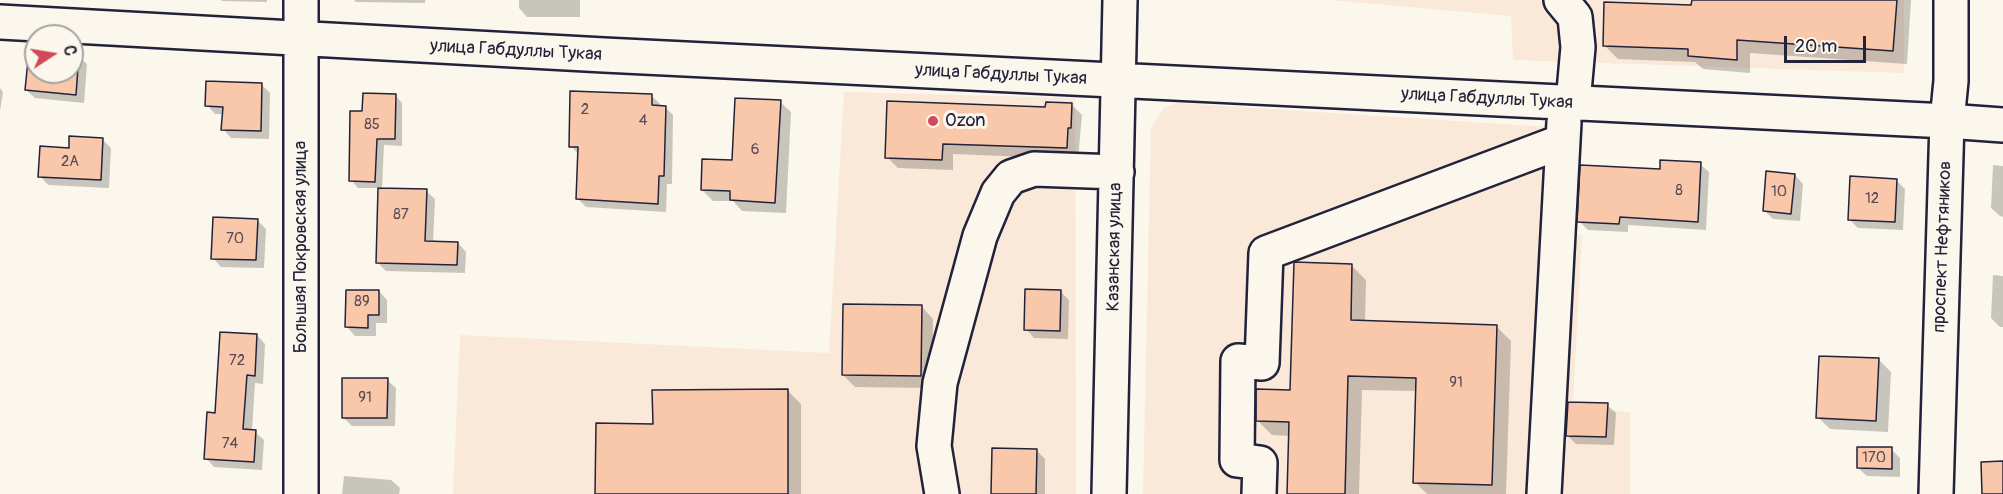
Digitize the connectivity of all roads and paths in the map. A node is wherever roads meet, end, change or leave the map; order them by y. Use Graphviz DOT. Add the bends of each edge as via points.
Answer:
graph roads {
  1 [pos="302,0"];
  2 [pos="1120,0"];
  3 [pos="1561,0"];
  4 [pos="1951,0"];
  5 [pos="0,22"];
  6 [pos="301,40"];
  7 [pos="1119,81"];
  8 [pos="1568,103"];
  9 [pos="1947,121"];
  10 [pos="2003,125"];
  11 [pos="1563,141"];
  12 [pos="1117,172"];
  13 [pos="301,494"];
  14 [pos="942,494"];
  15 [pos="1109,494"];
  16 [pos="1259,494"];
  17 [pos="1544,494"];
  18 [pos="1936,494"];
  1 -- 6 [label="street, Большая Покровская улица"];
  2 -- 7 [label="street, Казанская улица"];
  3 -- 8 [label="street" via="1575,17 1578,47"];
  4 -- 9 [label="street, проспект Нефтяников"];
  5 -- 6 [label="street, улица Габдуллы Тукая"];
  6 -- 7 [label="street, улица Габдуллы Тукая"];
  6 -- 13 [label="street, Большая Покровская улица"];
  7 -- 8 [label="street, улица Габдуллы Тукая"];
  7 -- 12 [label="street, Казанская улица"];
  8 -- 9 [label="street, улица Габдуллы Тукая"];
  8 -- 11 [label="street"];
  9 -- 10 [label="street, улица Габдуллы Тукая"];
  9 -- 18 [label="street, проспект Нефтяников"];
  11 -- 16 [label="street" via="1266,253 1263,363 1238,361 1237,460 1260,463"];
  11 -- 17 [label="street"];
  12 -- 14 [label="street" via="1034,168 1011,177 998,193 980,236 940,383 934,446"];
  12 -- 15 [label="street, Казанская улица"];
}
